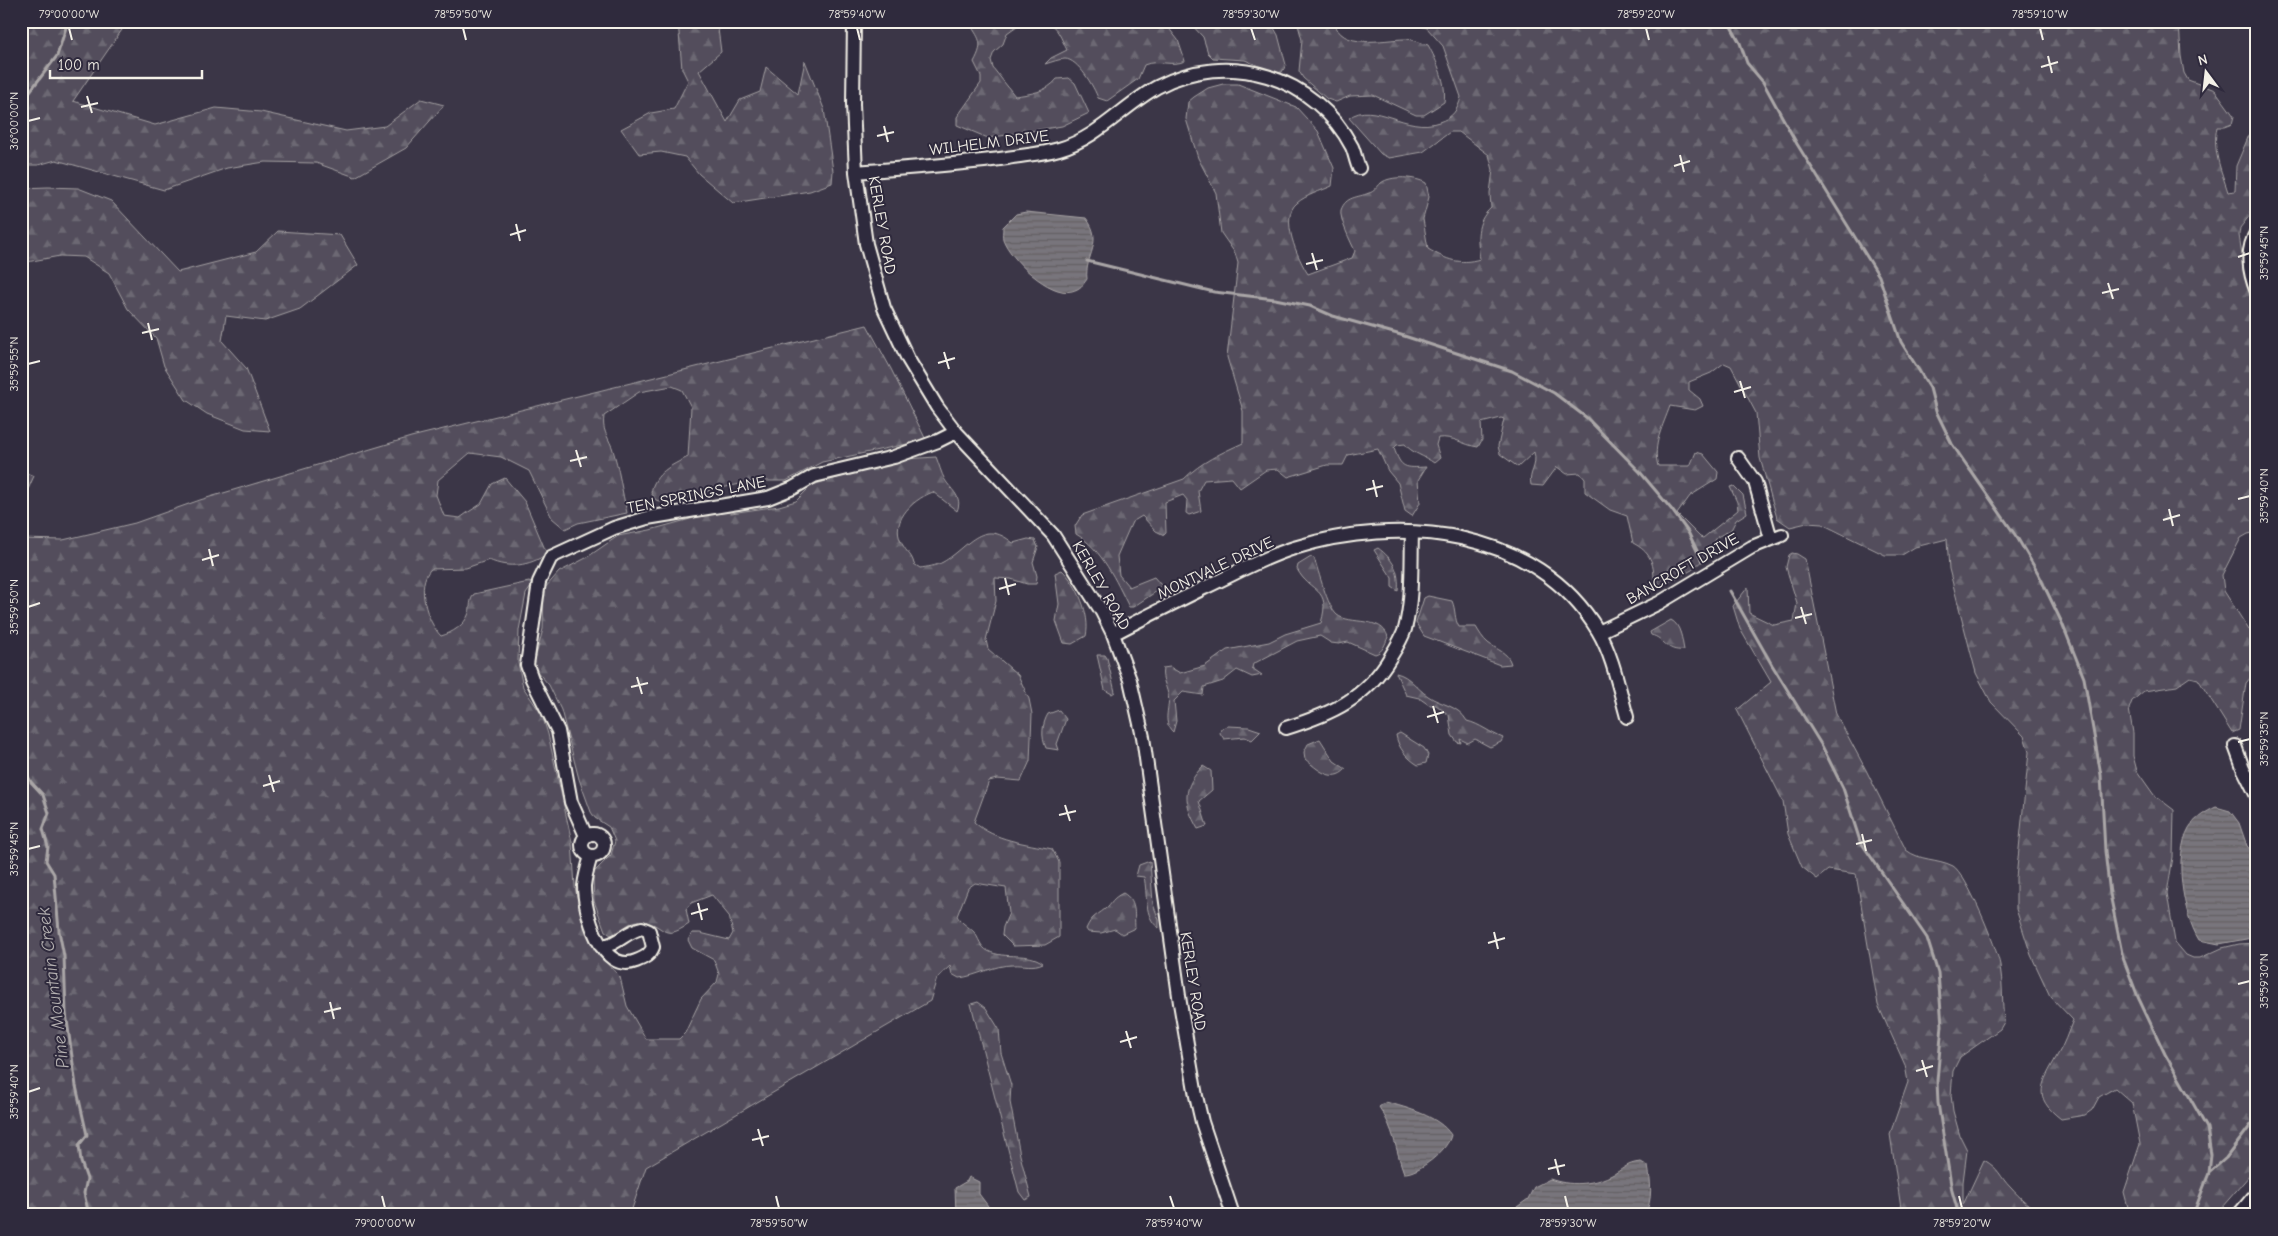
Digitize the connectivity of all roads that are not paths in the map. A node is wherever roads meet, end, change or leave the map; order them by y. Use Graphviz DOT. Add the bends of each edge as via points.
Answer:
graph roads {
  1 [pos="854,21"];
  2 [pos="1359,168"];
  3 [pos="856,172"];
  4 [pos="2257,231"];
  5 [pos="2257,292"];
  6 [pos="956,432"];
  7 [pos="1738,458"];
  8 [pos="1412,532"];
  9 [pos="1598,632"];
  10 [pos="1113,634"];
  11 [pos="1627,717"];
  12 [pos="1286,728"];
  13 [pos="2235,746"];
  14 [pos="2257,796"];
  15 [pos="586,836"];
  16 [pos="591,856"];
  17 [pos="601,946"];
  18 [pos="2257,1196"];
  19 [pos="1233,1215"];
  20 [pos="2241,1215"];
  1 -- 3 [label="street, KERLEY ROAD"];
  2 -- 3 [label="street, WILHELM DRIVE" via="1342,131 1304,93 1267,76 1228,70 1198,73 1169,82 1139,99 1094,134 1058,150"];
  3 -- 6 [label="street, KERLEY ROAD" via="866,244 884,308 908,358"];
  4 -- 5 [label="street" via="2249,256 2249,270"];
  6 -- 10 [label="street, KERLEY ROAD" via="1053,535"];
  6 -- 15 [label="street, TEN SPRINGS LANE" via="894,457 814,476 768,498 647,518 614,528 551,556 540,582 527,665 558,731 571,802"];
  7 -- 9 [label="street, BANCROFT DRIVE" via="1756,482 1776,537 1752,547 1659,603"];
  8 -- 9 [label="street, MONTVALE DRIVE" via="1477,541 1519,558 1565,590"];
  8 -- 10 [label="street, MONTVALE DRIVE" via="1348,536 1294,548 1250,565"];
  8 -- 12 [label="street" via="1409,606 1404,629 1386,664 1376,678 1348,703 1316,719"];
  9 -- 11 [label="street, MONTVALE DRIVE"];
  10 -- 19 [label="street, KERLEY ROAD" via="1130,680 1143,737 1196,1096"];
  13 -- 14 [label="street"];
  15 -- 16 [label="street, TEN SPRINGS LANE" via="582,850"];
  15 -- 16 [label="street, TEN SPRINGS LANE" via="597,834 604,842 601,853"];
  16 -- 17 [label="street, TEN SPRINGS LANE" via="584,885 586,903"];
  18 -- 20 [label="main road"];
}
